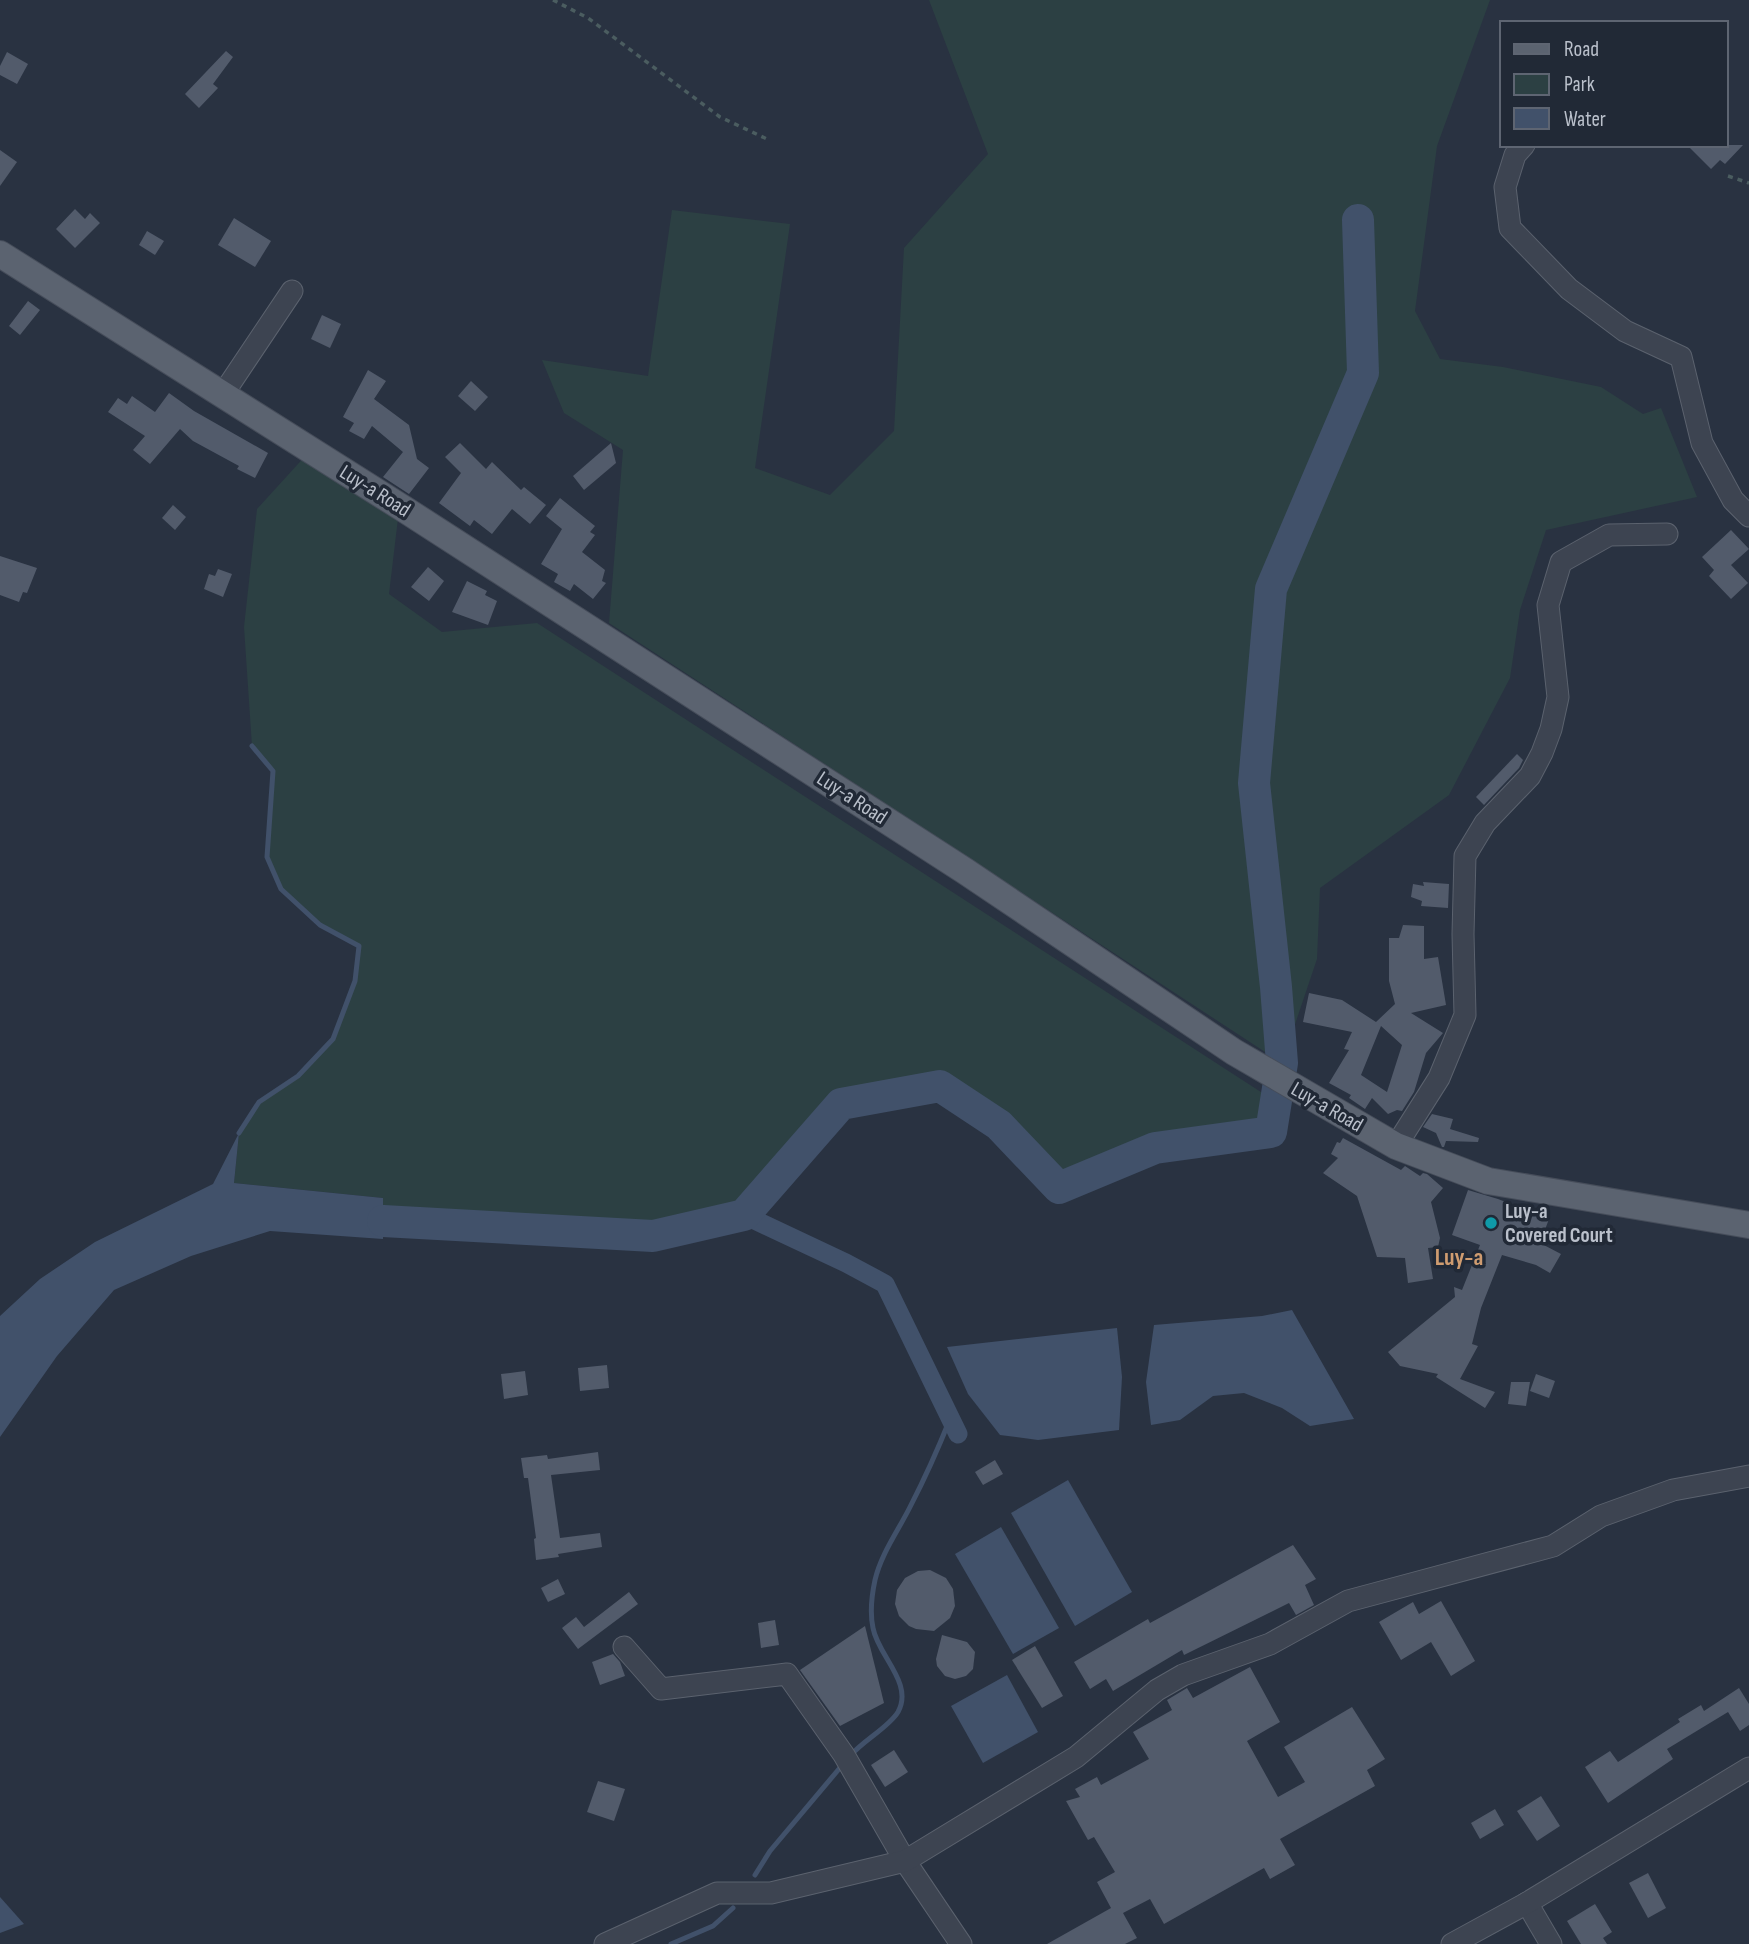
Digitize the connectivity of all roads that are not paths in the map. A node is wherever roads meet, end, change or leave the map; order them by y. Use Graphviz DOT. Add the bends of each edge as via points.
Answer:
graph roads {
  1 [pos="1522,147"];
  2 [pos="0,254"];
  3 [pos="292,291"];
  4 [pos="223,394"];
  5 [pos="1749,516"];
  6 [pos="1667,534"];
  7 [pos="1396,1146"];
  8 [pos="1749,1226"];
  9 [pos="1749,1476"];
  10 [pos="624,1647"];
  11 [pos="1749,1768"];
  12 [pos="905,1861"];
  13 [pos="1527,1903"];
  14 [pos="605,1944"];
  15 [pos="961,1944"];
  16 [pos="1452,1944"];
  17 [pos="1552,1944"];
  1 -- 5 [label="street" via="1505,187 1510,228 1569,289 1625,331 1681,357 1702,443 1733,500"];
  2 -- 4 [label="main road, Luy-a Road"];
  3 -- 4 [label="street"];
  4 -- 7 [label="main road, Luy-a Road" via="954,863 1234,1052"];
  6 -- 7 [label="street" via="1609,535 1561,562 1548,605 1558,697 1551,729 1530,776 1485,823 1465,856 1465,1014 1439,1079"];
  7 -- 8 [label="main road, Luy-a Road" via="1488,1181"];
  9 -- 12 [label="street" via="1673,1490 1601,1516 1553,1546 1348,1601 1270,1644 1182,1675 1076,1757"];
  10 -- 12 [label="street" via="661,1689 787,1674 856,1774"];
  11 -- 13 [label="street"];
  12 -- 14 [label="street" via="771,1893 717,1893"];
  12 -- 15 [label="street"];
  13 -- 16 [label="street"];
  13 -- 17 [label="street"];
}
